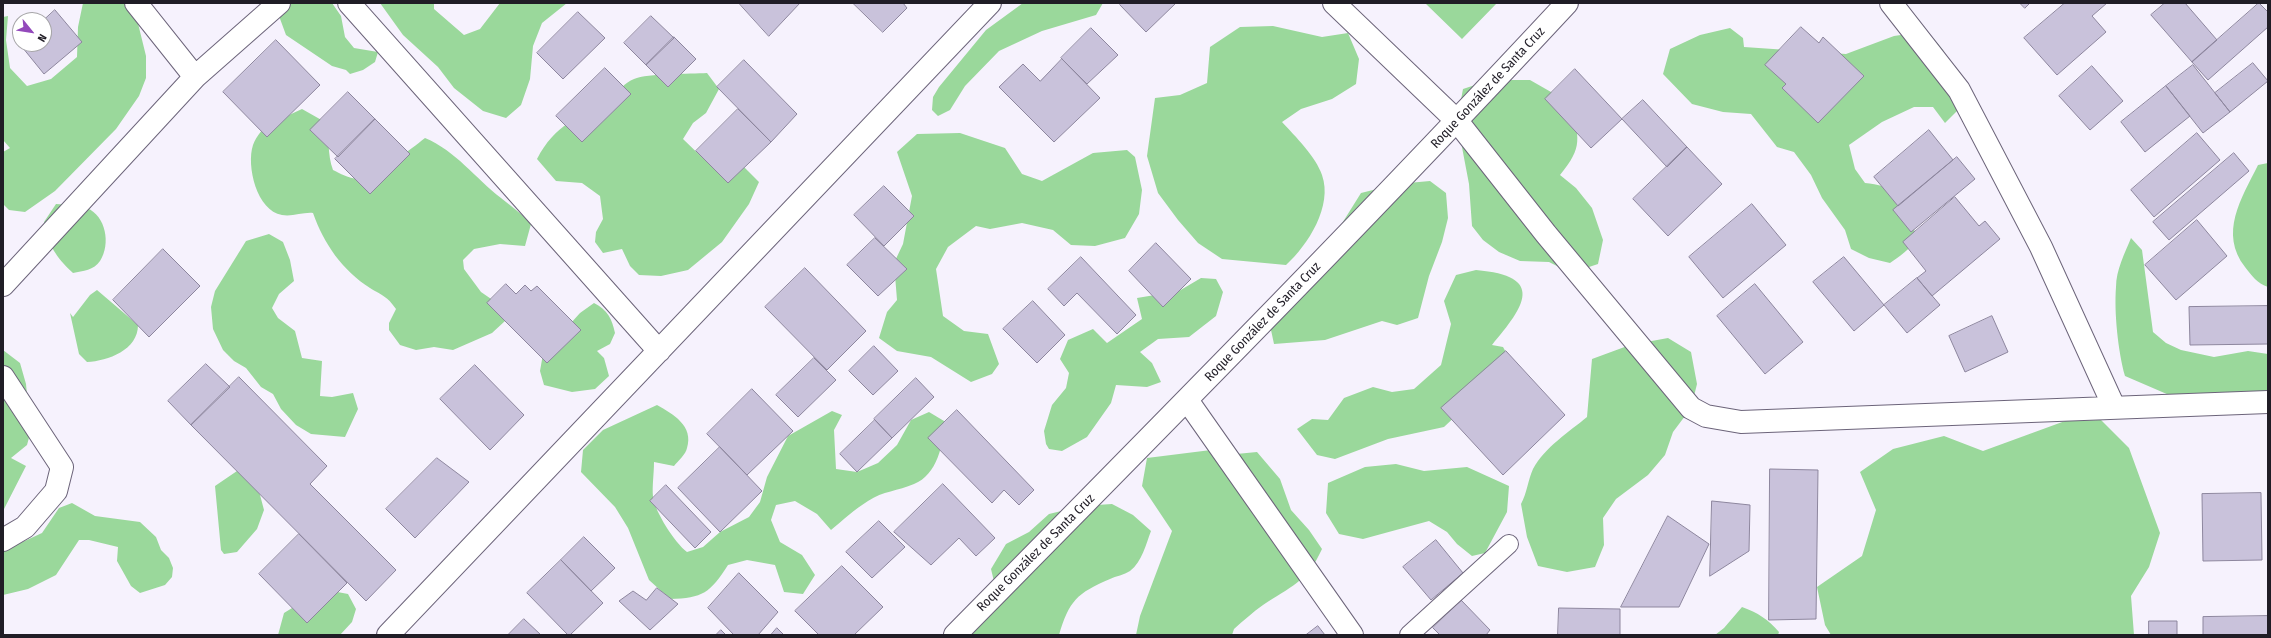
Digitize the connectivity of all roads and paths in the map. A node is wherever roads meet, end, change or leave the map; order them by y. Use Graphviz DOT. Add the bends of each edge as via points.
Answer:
graph roads {
  1 [pos="136,3"];
  2 [pos="279,3"];
  3 [pos="349,3"];
  4 [pos="990,3"];
  5 [pos="1334,3"];
  6 [pos="1567,3"];
  7 [pos="1891,3"];
  8 [pos="195,77"];
  9 [pos="1458,121"];
  10 [pos="3,285"];
  11 [pos="659,351"];
  12 [pos="3,377"];
  13 [pos="1187,400"];
  14 [pos="2268,402"];
  15 [pos="2114,407"];
  16 [pos="3,540"];
  17 [pos="1509,544"];
  18 [pos="388,635"];
  19 [pos="955,635"];
  20 [pos="1352,635"];
  21 [pos="1409,635"];
  1 -- 8 [label="street"];
  2 -- 8 [label="street"];
  3 -- 11 [label="street"];
  4 -- 11 [label="street"];
  5 -- 9 [label="street"];
  6 -- 9 [label="street, Roque González de Santa Cruz"];
  7 -- 15 [label="street" via="1959,90 2041,247"];
  8 -- 10 [label="street"];
  9 -- 13 [label="street, Roque González de Santa Cruz"];
  9 -- 15 [label="street" via="1546,234 1691,408 1706,416 1741,422"];
  11 -- 18 [label="street"];
  12 -- 16 [label="street" via="62,467 56,491 25,527"];
  13 -- 19 [label="street, Roque González de Santa Cruz"];
  13 -- 20 [label="street"];
  14 -- 15 [label="street"];
  17 -- 21 [label="lane"];
}
